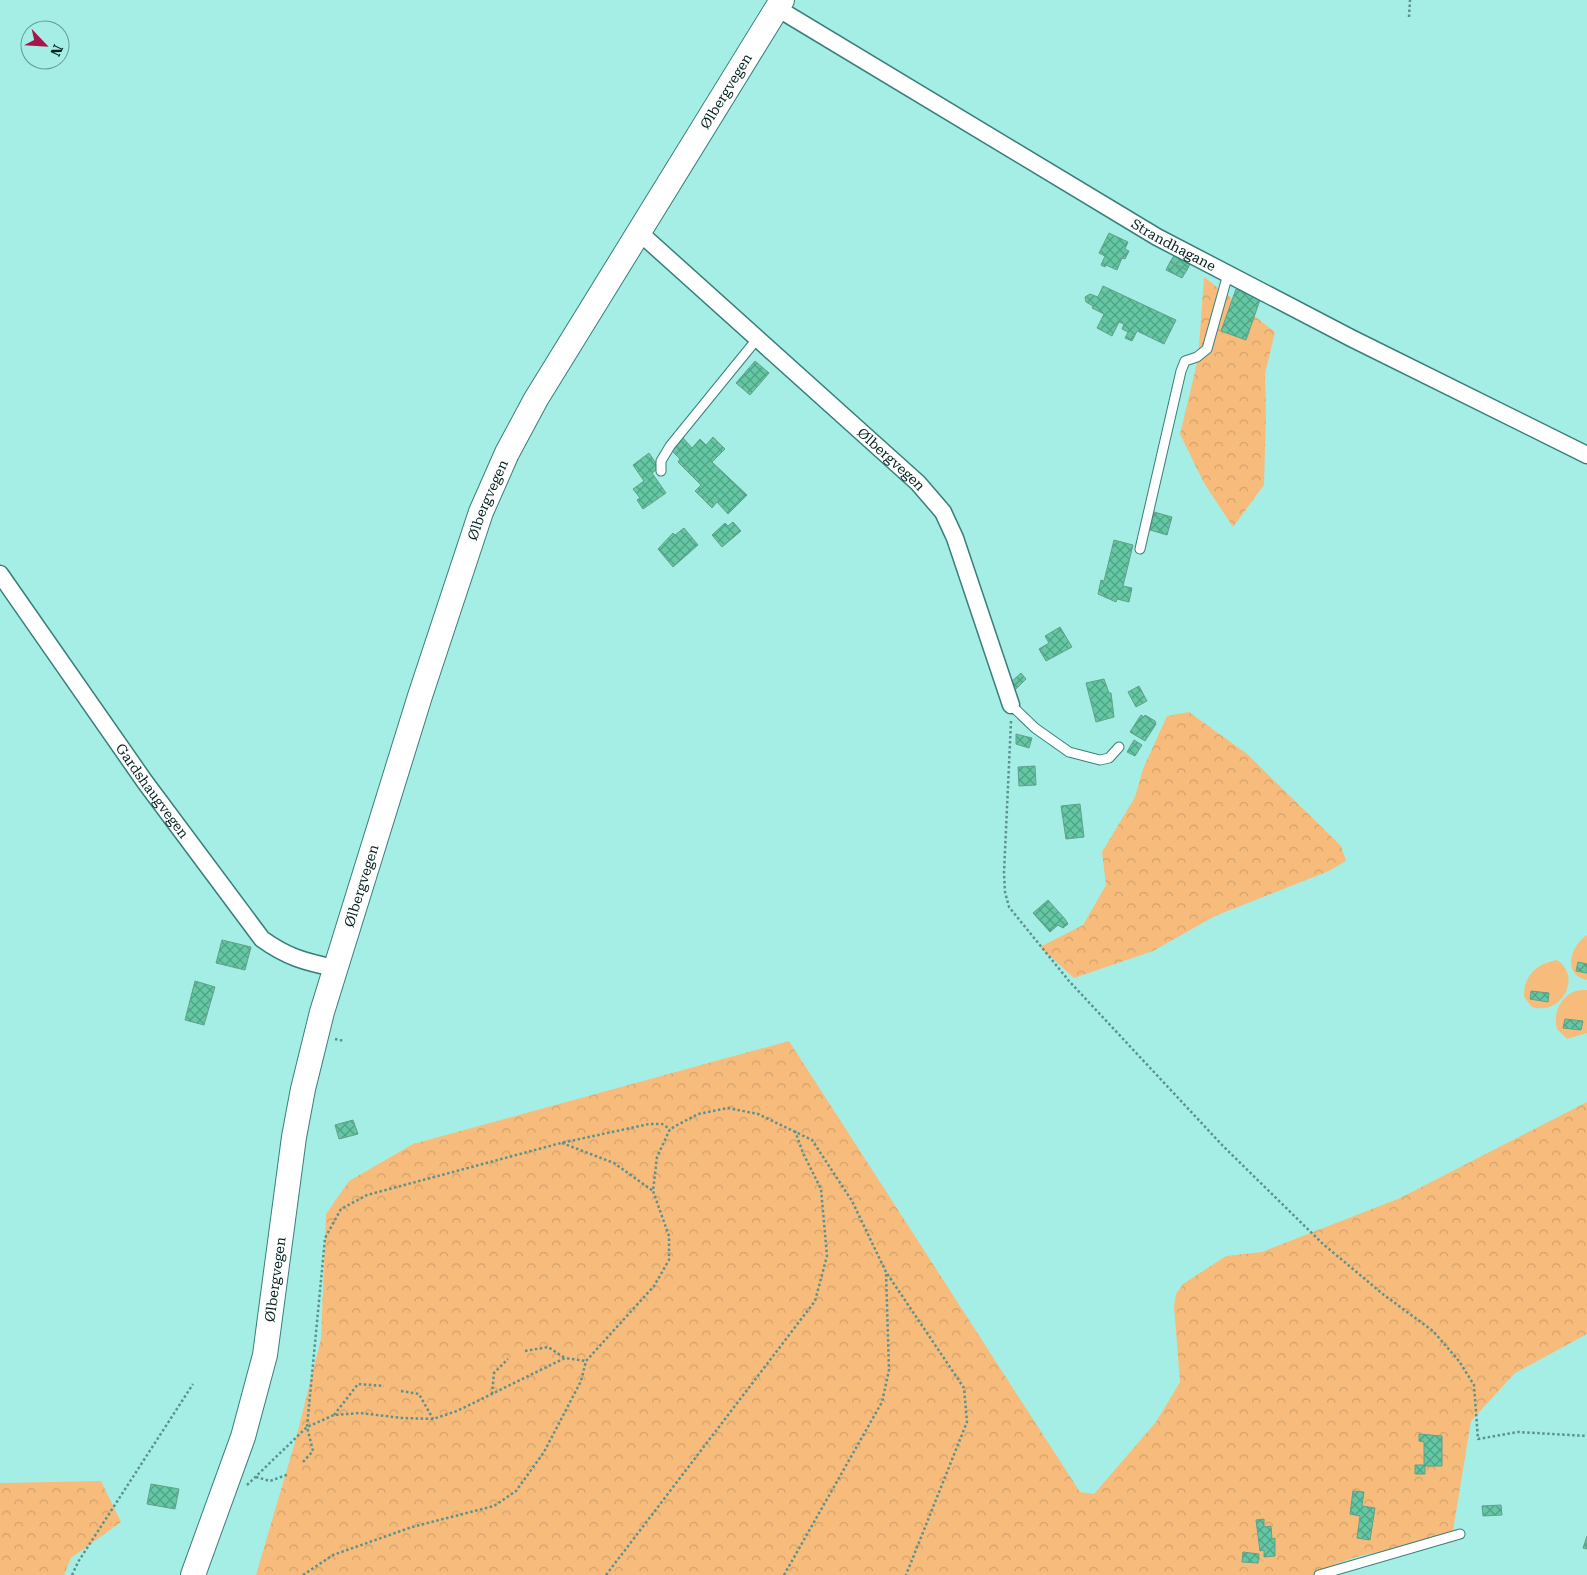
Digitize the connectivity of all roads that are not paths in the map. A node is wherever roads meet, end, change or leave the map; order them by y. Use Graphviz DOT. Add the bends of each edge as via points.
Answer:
graph roads {
  1 [pos="779,4"];
  2 [pos="640,233"];
  3 [pos="1228,274"];
  4 [pos="756,339"];
  5 [pos="1587,455"];
  6 [pos="661,471"];
  7 [pos="1140,548"];
  8 [pos="0,574"];
  9 [pos="1011,705"];
  10 [pos="1119,747"];
  11 [pos="335,968"];
  12 [pos="1460,1534"];
  13 [pos="193,1575"];
  14 [pos="1319,1575"];
  1 -- 2 [label="main road, Ølbergvegen"];
  1 -- 3 [label="street, Strandhagane" via="1157,237"];
  2 -- 4 [label="street, Ølbergvegen"];
  2 -- 11 [label="main road, Ølbergvegen" via="536,400 507,452 481,512"];
  3 -- 5 [label="street, Strandhagane"];
  3 -- 7 [label="lane" via="1207,349 1185,361 1181,371"];
  4 -- 6 [label="lane" via="670,446 661,461"];
  4 -- 9 [label="street, Ølbergvegen" via="918,483 943,512"];
  8 -- 11 [label="street, Gardshaugvegen" via="145,782 262,938 300,961"];
  9 -- 10 [label="lane" via="1035,728 1069,752 1100,760 1109,758"];
  11 -- 13 [label="main road, Ølbergvegen" via="302,1088 265,1355 243,1437"];
  12 -- 14 [label="lane"];
}
